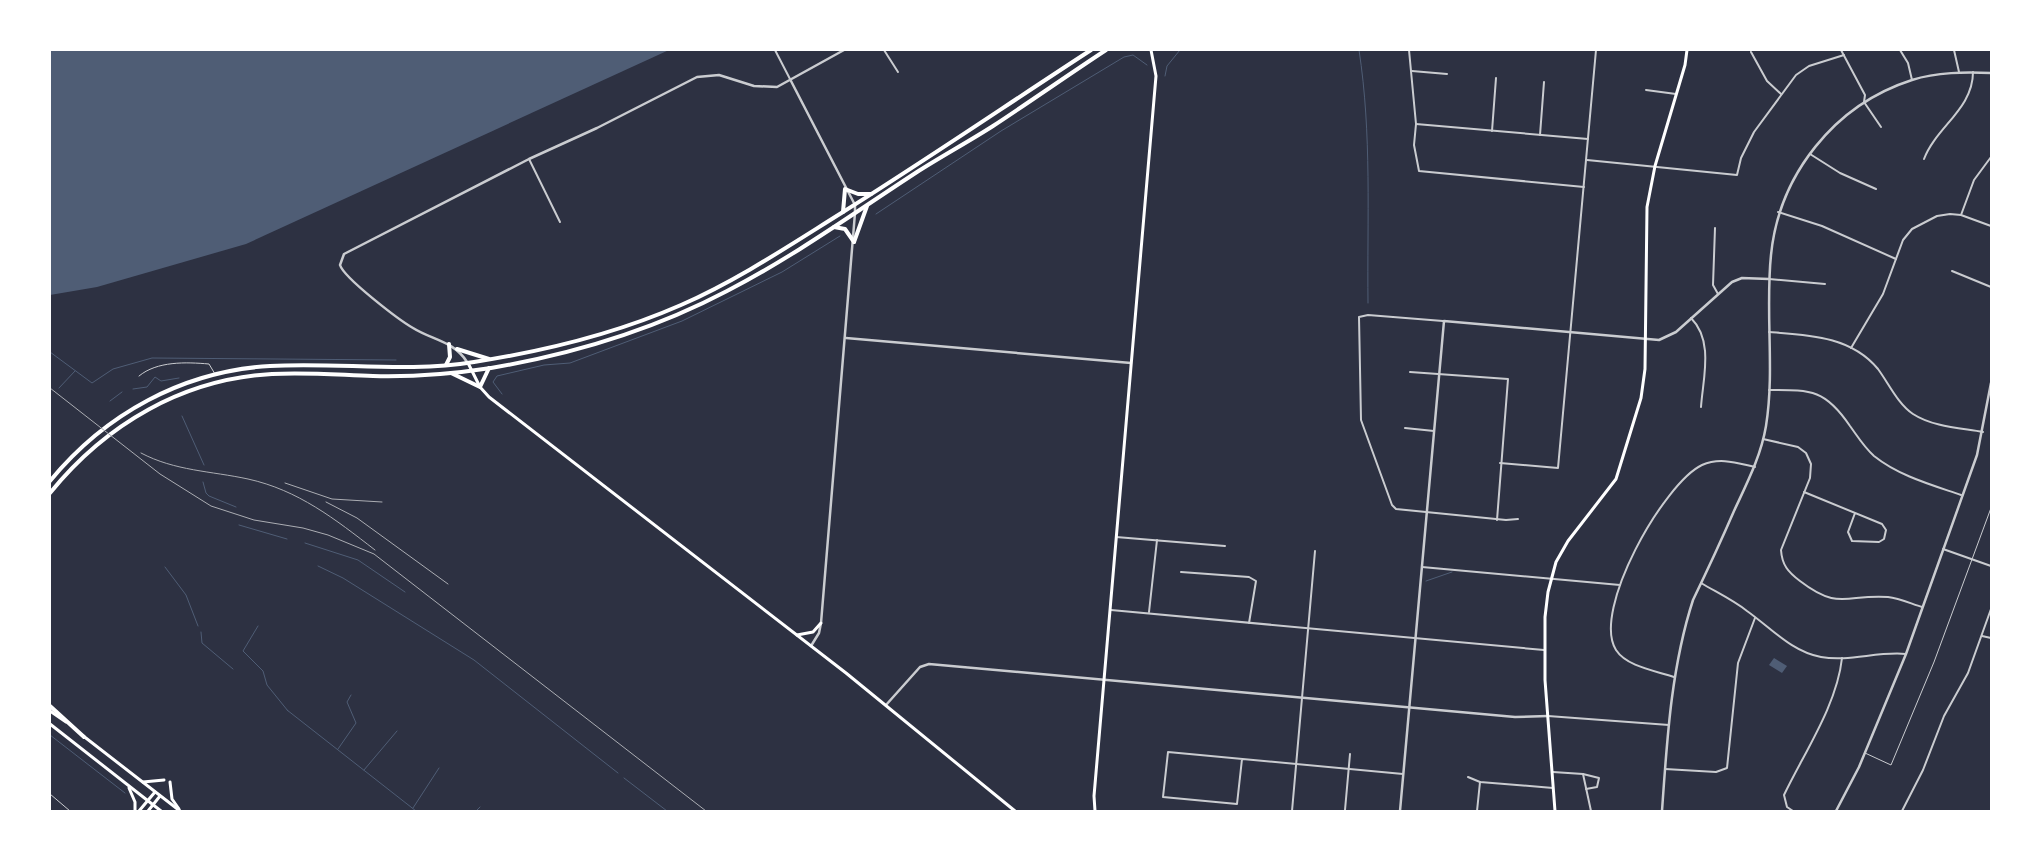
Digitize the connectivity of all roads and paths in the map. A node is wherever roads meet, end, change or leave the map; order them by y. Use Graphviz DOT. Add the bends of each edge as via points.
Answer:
graph roads {
  1 [pos="775,50"];
  2 [pos="844,50"];
  3 [pos="884,50"];
  4 [pos="1091,50"];
  5 [pos="1106,50"];
  6 [pos="1151,50"];
  7 [pos="1409,50"];
  8 [pos="1596,50"];
  9 [pos="1687,50"];
  10 [pos="1841,50"];
  11 [pos="1900,50"];
  12 [pos="1954,50"];
  13 [pos="1751,52"];
  14 [pos="1844,54"];
  15 [pos="1412,71"];
  16 [pos="898,72"];
  17 [pos="1959,72"];
  18 [pos="1973,72"];
  19 [pos="1447,74"];
  20 [pos="1991,74"];
  21 [pos="1496,78"];
  22 [pos="1912,80"];
  23 [pos="791,81"];
  24 [pos="1544,82"];
  25 [pos="1646,90"];
  26 [pos="1677,94"];
  27 [pos="1781,94"];
  28 [pos="1864,102"];
  29 [pos="1416,124"];
  30 [pos="1881,127"];
  31 [pos="1492,131"];
  32 [pos="1540,135"];
  33 [pos="1588,139"];
  34 [pos="1810,154"];
  35 [pos="1991,157"];
  36 [pos="529,159"];
  37 [pos="1924,159"];
  38 [pos="1587,160"];
  39 [pos="1655,166"];
  40 [pos="1584,186"];
  41 [pos="845,189"];
  42 [pos="1876,189"];
  43 [pos="871,194"];
  44 [pos="855,205"];
  45 [pos="867,206"];
  46 [pos="843,212"];
  47 [pos="1778,212"];
  48 [pos="856,213"];
  49 [pos="1961,215"];
  50 [pos="560,222"];
  51 [pos="834,226"];
  52 [pos="1991,226"];
  53 [pos="1715,228"];
  54 [pos="854,242"];
  55 [pos="1896,259"];
  56 [pos="1952,271"];
  57 [pos="1769,279"];
  58 [pos="1825,284"];
  59 [pos="1991,287"];
  60 [pos="1718,294"];
  61 [pos="1692,318"];
  62 [pos="1444,321"];
  63 [pos="1571,331"];
  64 [pos="1769,332"];
  65 [pos="846,338"];
  66 [pos="1646,338"];
  67 [pos="449,344"];
  68 [pos="1851,348"];
  69 [pos="457,349"];
  70 [pos="491,360"];
  71 [pos="468,363"];
  72 [pos="1131,363"];
  73 [pos="446,365"];
  74 [pos="489,368"];
  75 [pos="472,370"];
  76 [pos="1410,372"];
  77 [pos="450,373"];
  78 [pos="215,374"];
  79 [pos="1440,374"];
  80 [pos="139,376"];
  81 [pos="1991,384"];
  82 [pos="480,387"];
  83 [pos="1991,389"];
  84 [pos="1768,390"];
  85 [pos="1701,407"];
  86 [pos="1404,428"];
  87 [pos="1434,431"];
  88 [pos="1983,432"];
  89 [pos="1764,439"];
  90 [pos="1500,463"];
  91 [pos="1754,467"];
  92 [pos="50,481"];
  93 [pos="1804,492"];
  94 [pos="50,494"];
  95 [pos="1961,495"];
  96 [pos="1991,508"];
  97 [pos="1426,513"];
  98 [pos="1855,513"];
  99 [pos="1518,519"];
  100 [pos="1497,520"];
  101 [pos="1116,537"];
  102 [pos="1157,540"];
  103 [pos="1225,546"];
  104 [pos="1943,549"];
  105 [pos="1315,551"];
  106 [pos="1973,560"];
  107 [pos="1991,566"];
  108 [pos="1422,567"];
  109 [pos="1181,572"];
  110 [pos="1551,578"];
  111 [pos="1701,583"];
  112 [pos="1620,584"];
  113 [pos="1922,607"];
  114 [pos="1991,609"];
  115 [pos="1109,610"];
  116 [pos="1148,613"];
  117 [pos="1755,618"];
  118 [pos="821,623"];
  119 [pos="1249,623"];
  120 [pos="1308,629"];
  121 [pos="797,635"];
  122 [pos="1982,636"];
  123 [pos="1991,638"];
  124 [pos="1416,639"];
  125 [pos="811,646"];
  126 [pos="1544,650"];
  127 [pos="1906,654"];
  128 [pos="1842,658"];
  129 [pos="1674,677"];
  130 [pos="1104,679"];
  131 [pos="1303,698"];
  132 [pos="886,705"];
  133 [pos="50,706"];
  134 [pos="1409,708"];
  135 [pos="50,711"];
  136 [pos="1548,716"];
  137 [pos="50,724"];
  138 [pos="1669,724"];
  139 [pos="84,737"];
  140 [pos="1865,753"];
  141 [pos="1350,754"];
  142 [pos="1242,759"];
  143 [pos="1296,764"];
  144 [pos="1349,769"];
  145 [pos="1664,769"];
  146 [pos="1551,772"];
  147 [pos="1403,774"];
  148 [pos="1583,774"];
  149 [pos="1468,777"];
  150 [pos="164,780"];
  151 [pos="124,782"];
  152 [pos="142,782"];
  153 [pos="170,782"];
  154 [pos="1480,782"];
  155 [pos="1552,788"];
  156 [pos="1586,789"];
  157 [pos="155,792"];
  158 [pos="50,794"];
  159 [pos="160,796"];
  160 [pos="147,800"];
  161 [pos="153,805"];
  162 [pos="71,810"];
  163 [pos="1345,810"];
  164 [pos="137,811"];
  165 [pos="148,811"];
  166 [pos="161,811"];
  167 [pos="180,811"];
  168 [pos="1015,811"];
  169 [pos="1093,811"];
  170 [pos="1292,811"];
  171 [pos="1400,811"];
  172 [pos="1477,811"];
  173 [pos="1555,811"];
  174 [pos="1591,811"];
  175 [pos="1662,811"];
  176 [pos="1793,811"];
  177 [pos="1836,811"];
  178 [pos="1902,811"];
  1 -- 23 [label="street"];
  2 -- 23 [label="street"];
  3 -- 16 [label="street"];
  4 -- 43 [label="highway"];
  5 -- 45 [label="highway"];
  6 -- 72 [label="main road" via="1156,76"];
  7 -- 15 [label="street"];
  8 -- 33 [label="street"];
  9 -- 26 [label="main road"];
  10 -- 14 [label="street"];
  11 -- 22 [label="street" via="1908,63"];
  12 -- 17 [label="street"];
  13 -- 27 [label="street" via="1766,81"];
  14 -- 27 [label="street" via="1809,66 1796,75"];
  14 -- 28 [label="street" via="1865,95"];
  15 -- 19 [label="street"];
  15 -- 29 [label="street"];
  17 -- 18 [label="street"];
  17 -- 22 [label="street"];
  18 -- 20 [label="street"];
  18 -- 37 [label="street" via="1969,98 1928,148"];
  21 -- 31 [label="street"];
  22 -- 28 [label="street"];
  23 -- 36 [label="street" via="777,87 762,87 719,75 697,77"];
  23 -- 41 [label="street"];
  24 -- 32 [label="street"];
  25 -- 26 [label="street"];
  26 -- 39 [label="main road"];
  27 -- 39 [label="street" via="1754,132 1741,158 1737,175"];
  28 -- 30 [label="street"];
  28 -- 34 [label="street" via="1833,126"];
  29 -- 31 [label="street"];
  29 -- 40 [label="street" via="1414,145 1419,171"];
  31 -- 32 [label="street"];
  32 -- 33 [label="street"];
  33 -- 38 [label="street"];
  34 -- 42 [label="street" via="1840,173"];
  34 -- 47 [label="street" via="1790,185"];
  35 -- 49 [label="street" via="1974,180"];
  36 -- 50 [label="street"];
  36 -- 67 [label="street" via="344,254 340,265 350,279 402,321"];
  38 -- 39 [label="street"];
  38 -- 40 [label="street"];
  39 -- 66 [label="main road" via="1646,215"];
  40 -- 63 [label="street"];
  41 -- 43 [label="highway"];
  41 -- 44 [label="street"];
  41 -- 46 [label="highway"];
  43 -- 44 [label="highway"];
  44 -- 46 [label="highway"];
  44 -- 48 [label="street"];
  45 -- 48 [label="highway"];
  45 -- 54 [label="highway"];
  46 -- 70 [label="highway" via="757,266 681,305 596,336"];
  47 -- 55 [label="street" via="1822,226"];
  47 -- 57 [label="street"];
  48 -- 51 [label="highway"];
  48 -- 54 [label="street"];
  49 -- 52 [label="street"];
  49 -- 55 [label="street" via="1937,216 1923,221 1903,240"];
  51 -- 54 [label="highway" via="845,229"];
  51 -- 74 [label="highway" via="757,275 684,312 588,347"];
  53 -- 60 [label="street" via="1713,285"];
  54 -- 65 [label="street"];
  55 -- 68 [label="street" via="1883,294"];
  56 -- 59 [label="street"];
  57 -- 58 [label="street"];
  57 -- 60 [label="street" via="1742,278"];
  57 -- 64 [label="street"];
  60 -- 61 [label="street"];
  61 -- 66 [label="street" via="1666,338"];
  61 -- 85 [label="street" via="1704,340"];
  62 -- 63 [label="street"];
  62 -- 79 [label="street"];
  62 -- 97 [label="street" via="1368,315 1360,316 1358,322 1361,420 1392,505 1396,510"];
  63 -- 66 [label="street"];
  63 -- 90 [label="street" via="1558,468"];
  64 -- 68 [label="street" via="1815,335"];
  64 -- 84 [label="street"];
  65 -- 72 [label="street"];
  65 -- 118 [label="street"];
  66 -- 110 [label="main road" via="1641,398 1616,479 1568,541"];
  67 -- 69 [label="street"];
  67 -- 73 [label="highway" via="450,357"];
  68 -- 88 [label="street" via="1876,367 1913,414 1932,423"];
  69 -- 70 [label="highway"];
  69 -- 71 [label="street"];
  70 -- 71 [label="highway"];
  71 -- 73 [label="highway"];
  71 -- 75 [label="main road"];
  72 -- 101 [label="main road"];
  73 -- 78 [label="highway" via="380,368 271,366"];
  74 -- 75 [label="highway"];
  74 -- 82 [label="highway"];
  75 -- 77 [label="highway"];
  75 -- 82 [label="main road"];
  76 -- 79 [label="street"];
  77 -- 82 [label="highway"];
  77 -- 94 [label="highway" via="397,376 273,374 206,385 150,408 116,429 76,463"];
  78 -- 80 [label="lane" via="211,366 204,364 158,366"];
  78 -- 92 [label="highway" via="166,391 128,411 87,442"];
  79 -- 87 [label="street"];
  79 -- 90 [label="street" via="1508,379"];
  81 -- 83 [label="street"];
  82 -- 121 [label="main road"];
  83 -- 88 [label="street"];
  84 -- 89 [label="street"];
  84 -- 95 [label="street" via="1803,391 1822,396 1838,407 1864,446 1876,457 1915,480"];
  86 -- 87 [label="street"];
  87 -- 97 [label="street"];
  88 -- 95 [label="street"];
  89 -- 91 [label="street"];
  89 -- 93 [label="street" via="1796,446 1806,453 1811,468"];
  90 -- 100 [label="street"];
  91 -- 111 [label="street"];
  91 -- 112 [label="street" via="1728,461 1712,462 1688,474 1658,510 1637,543"];
  93 -- 98 [label="street"];
  93 -- 113 [label="street" via="1781,550 1782,561 1789,573 1828,599 1889,597"];
  95 -- 104 [label="street"];
  96 -- 106 [label="lane"];
  97 -- 100 [label="street"];
  97 -- 108 [label="street"];
  98 -- 98 [label="street" via="1848,532 1852,541 1878,542 1884,539 1886,530 1882,524"];
  99 -- 100 [label="street"];
  101 -- 102 [label="street"];
  101 -- 115 [label="main road"];
  102 -- 103 [label="street"];
  102 -- 116 [label="street"];
  104 -- 106 [label="street"];
  104 -- 113 [label="street"];
  105 -- 120 [label="street"];
  106 -- 107 [label="street"];
  106 -- 140 [label="lane" via="1891,765"];
  108 -- 110 [label="street"];
  108 -- 124 [label="street"];
  109 -- 119 [label="street" via="1256,580"];
  110 -- 112 [label="street"];
  110 -- 126 [label="main road"];
  111 -- 117 [label="street"];
  111 -- 129 [label="street" via="1687,620"];
  112 -- 129 [label="street" via="1611,627 1614,648 1628,661"];
  113 -- 127 [label="street"];
  114 -- 122 [label="street"];
  115 -- 116 [label="street"];
  115 -- 130 [label="main road"];
  116 -- 119 [label="street"];
  117 -- 128 [label="street" via="1805,653"];
  117 -- 145 [label="street" via="1738,663 1727,768 1716,772"];
  118 -- 121 [label="main road" via="811,633"];
  118 -- 125 [label="street"];
  119 -- 120 [label="street"];
  120 -- 124 [label="street"];
  120 -- 131 [label="street"];
  121 -- 125 [label="main road"];
  122 -- 123 [label="street"];
  122 -- 178 [label="street" via="1968,673 1944,716 1923,770"];
  124 -- 126 [label="street"];
  124 -- 134 [label="street"];
  125 -- 132 [label="main road"];
  126 -- 136 [label="main road"];
  127 -- 128 [label="street"];
  127 -- 140 [label="street"];
  128 -- 176 [label="street" via="1841,672 1817,730 1784,795 1787,807"];
  129 -- 138 [label="street"];
  130 -- 131 [label="street"];
  130 -- 132 [label="street" via="929,664 920,667"];
  130 -- 169 [label="main road"];
  131 -- 134 [label="street"];
  131 -- 143 [label="street"];
  132 -- 168 [label="main road"];
  133 -- 139 [label="highway"];
  134 -- 136 [label="street" via="1515,717"];
  134 -- 147 [label="street"];
  135 -- 139 [label="main road"];
  136 -- 138 [label="street"];
  136 -- 146 [label="main road"];
  137 -- 151 [label="main road"];
  138 -- 145 [label="street"];
  139 -- 152 [label="main road"];
  140 -- 177 [label="street"];
  141 -- 144 [label="street"];
  142 -- 142 [label="street" via="1168,752 1163,797 1238,804"];
  142 -- 143 [label="street"];
  143 -- 144 [label="street"];
  143 -- 170 [label="street"];
  144 -- 147 [label="street"];
  144 -- 163 [label="street"];
  145 -- 175 [label="street"];
  146 -- 148 [label="street"];
  146 -- 155 [label="main road"];
  147 -- 171 [label="street"];
  148 -- 156 [label="street"];
  148 -- 156 [label="street" via="1599,778 1597,787"];
  149 -- 154 [label="street"];
  150 -- 152 [label="main road"];
  151 -- 160 [label="main road"];
  151 -- 164 [label="main road" via="132,792"];
  152 -- 157 [label="main road"];
  153 -- 167 [label="main road" via="172,799"];
  154 -- 155 [label="street"];
  154 -- 172 [label="street"];
  155 -- 173 [label="main road"];
  156 -- 174 [label="street"];
  157 -- 159 [label="main road"];
  157 -- 160 [label="main road"];
  158 -- 162 [label="lane"];
  159 -- 161 [label="main road"];
  159 -- 167 [label="main road"];
  160 -- 161 [label="main road"];
  160 -- 164 [label="main road"];
  161 -- 165 [label="main road"];
  161 -- 166 [label="main road"];
}
